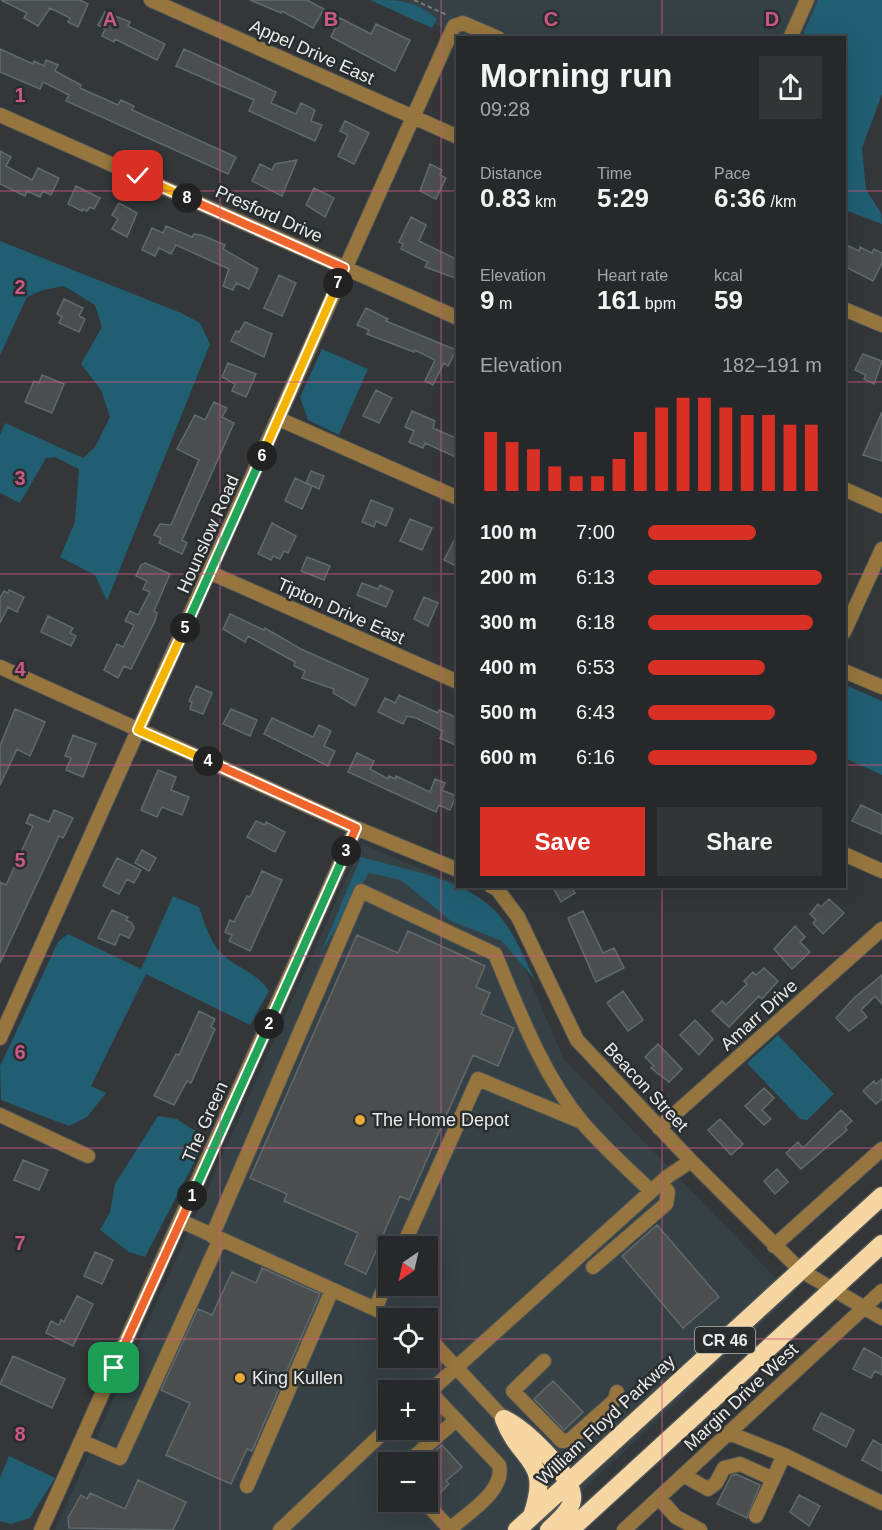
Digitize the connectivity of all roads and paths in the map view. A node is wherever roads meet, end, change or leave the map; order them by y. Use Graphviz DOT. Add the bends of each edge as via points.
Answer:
graph roads {
  1 [pos="151,0"];
  2 [pos="414,0"];
  3 [pos="807,0"];
  4 [pos="463,23"];
  5 [pos="493,36"];
  6 [pos="791,36"];
  7 [pos="0,115"];
  8 [pos="412,116"];
  9 [pos="456,136"];
  10 [pos="344,268"];
  11 [pos="846,310"];
  12 [pos="456,317"];
  13 [pos="882,325"];
  14 [pos="279,419"];
  15 [pos="846,490"];
  16 [pos="456,497"];
  17 [pos="882,506"];
  18 [pos="882,549"];
  19 [pos="211,573"];
  20 [pos="846,628"];
  21 [pos="0,667"];
  22 [pos="846,672"];
  23 [pos="456,681"];
  24 [pos="882,687"];
  25 [pos="138,730"];
  26 [pos="356,828"];
  27 [pos="846,855"];
  28 [pos="456,869"];
  29 [pos="882,871"];
  30 [pos="494,888"];
  31 [pos="882,929"];
  32 [pos="0,1038"];
  33 [pos="0,1115"];
  34 [pos="582,1122"];
  35 [pos="659,1128"];
  36 [pos="882,1149"];
  37 [pos="88,1156"];
  38 [pos="691,1161"];
  39 [pos="660,1183"];
  40 [pos="882,1196"];
  41 [pos="181,1221"];
  42 [pos="407,1236"];
  43 [pos="216,1237"];
  44 [pos="882,1244"];
  45 [pos="774,1246"];
  46 [pos="593,1267"];
  47 [pos="800,1270"];
  48 [pos="332,1290"];
  49 [pos="832,1290"];
  50 [pos="882,1291"];
  51 [pos="381,1296"];
  52 [pos="862,1308"];
  53 [pos="375,1309"];
  54 [pos="378,1310"];
  55 [pos="882,1318"];
  56 [pos="438,1348"];
  57 [pos="544,1362"];
  58 [pos="456,1367"];
  59 [pos="438,1383"];
  60 [pos="617,1392"];
  61 [pos="438,1402"];
  62 [pos="504,1419"];
  63 [pos="456,1420"];
  64 [pos="729,1433"];
  65 [pos="378,1437"];
  66 [pos="81,1441"];
  67 [pos="419,1452"];
  68 [pos="784,1455"];
  69 [pos="683,1475"];
  70 [pos="773,1479"];
  71 [pos="568,1484"];
  72 [pos="247,1486"];
  73 [pos="659,1498"];
  74 [pos="882,1503"];
  75 [pos="434,1512"];
  76 [pos="756,1516"];
  77 [pos="531,1517"];
  78 [pos="41,1530"];
  79 [pos="280,1530"];
  80 [pos="450,1530"];
  81 [pos="517,1530"];
  82 [pos="549,1530"];
  83 [pos="570,1530"];
  84 [pos="624,1530"];
  85 [pos="700,1530"];
  1 -- 8 [label="street, Appel Drive East"];
  2 -- 4 [label="path"];
  3 -- 6 [label="street"];
  4 -- 5 [label="street"];
  4 -- 8 [label="street, Hounslow Road" via="454,26"];
  7 -- 10 [label="street, Presford Drive"];
  8 -- 9 [label="street, Appel Drive East"];
  8 -- 10 [label="street, Hounslow Road"];
  10 -- 12 [label="street, Presford Drive"];
  10 -- 14 [label="street, Hounslow Road"];
  11 -- 13 [label="street"];
  14 -- 16 [label="street"];
  14 -- 19 [label="street, Hounslow Road"];
  15 -- 17 [label="street"];
  18 -- 20 [label="street"];
  19 -- 23 [label="street, Tipton Drive East"];
  19 -- 25 [label="street, Hounslow Road"];
  21 -- 25 [label="street"];
  22 -- 24 [label="street"];
  25 -- 26 [label="street"];
  25 -- 32 [label="street, Hounslow Road"];
  26 -- 28 [label="street"];
  26 -- 41 [label="street, The Green"];
  27 -- 29 [label="street"];
  30 -- 35 [label="street, Beacon Street" via="518,916 577,1040"];
  31 -- 35 [label="street, Amarr Drive"];
  33 -- 37 [label="street"];
  34 -- 39 [label="street"];
  34 -- 42 [label="street" via="478,1079"];
  34 -- 43 [label="street" via="529,1035 495,954 361,891"];
  35 -- 38 [label="street, Beacon Street"];
  36 -- 45 [label="street"];
  38 -- 39 [label="street"];
  38 -- 45 [label="street, Beacon Street"];
  39 -- 46 [label="street" via="668,1192 666,1204"];
  39 -- 58 [label="street"];
  40 -- 47 [label="highway, William Floyd Parkway / CR 46"];
  41 -- 43 [label="street"];
  41 -- 66 [label="street, The Green"];
  43 -- 48 [label="street"];
  43 -- 66 [label="street" via="120,1458"];
  44 -- 49 [label="highway, CR 46"];
  45 -- 47 [label="street, Beacon Street"];
  47 -- 49 [label="street, Beacon Street"];
  47 -- 71 [label="highway, William Floyd Parkway / CR 46"];
  48 -- 53 [label="street"];
  48 -- 72 [label="street"];
  49 -- 52 [label="street, Beacon Street"];
  49 -- 83 [label="highway, CR 46"];
  50 -- 52 [label="street, Margin Drive West"];
  51 -- 53 [label="street"];
  52 -- 55 [label="street, Beacon Street"];
  52 -- 64 [label="street, Margin Drive West"];
  53 -- 54 [label="street"];
  56 -- 58 [label="street"];
  57 -- 60 [label="street" via="513,1391 562,1441 570,1440 615,1400"];
  58 -- 59 [label="street"];
  58 -- 62 [label="street"];
  61 -- 63 [label="street"];
  62 -- 71 [label="highway" via="519,1426"];
  62 -- 77 [label="highway" via="510,1435 538,1472"];
  63 -- 67 [label="street"];
  63 -- 80 [label="street" via="499,1465 501,1474 496,1487"];
  64 -- 68 [label="street"];
  64 -- 69 [label="street, Margin Drive West"];
  65 -- 79 [label="street"];
  66 -- 78 [label="street, The Green"];
  68 -- 70 [label="street"];
  68 -- 74 [label="street"];
  69 -- 70 [label="street" via="708,1489 724,1468 740,1464"];
  69 -- 73 [label="street, Margin Drive West"];
  70 -- 76 [label="street"];
  71 -- 77 [label="highway, William Floyd Parkway / CR 46"];
  71 -- 82 [label="highway" via="572,1496 569,1509"];
  73 -- 84 [label="street, Margin Drive West"];
  73 -- 85 [label="street" via="676,1518"];
  75 -- 80 [label="street"];
  77 -- 81 [label="highway, William Floyd Parkway / CR 46"];
}
